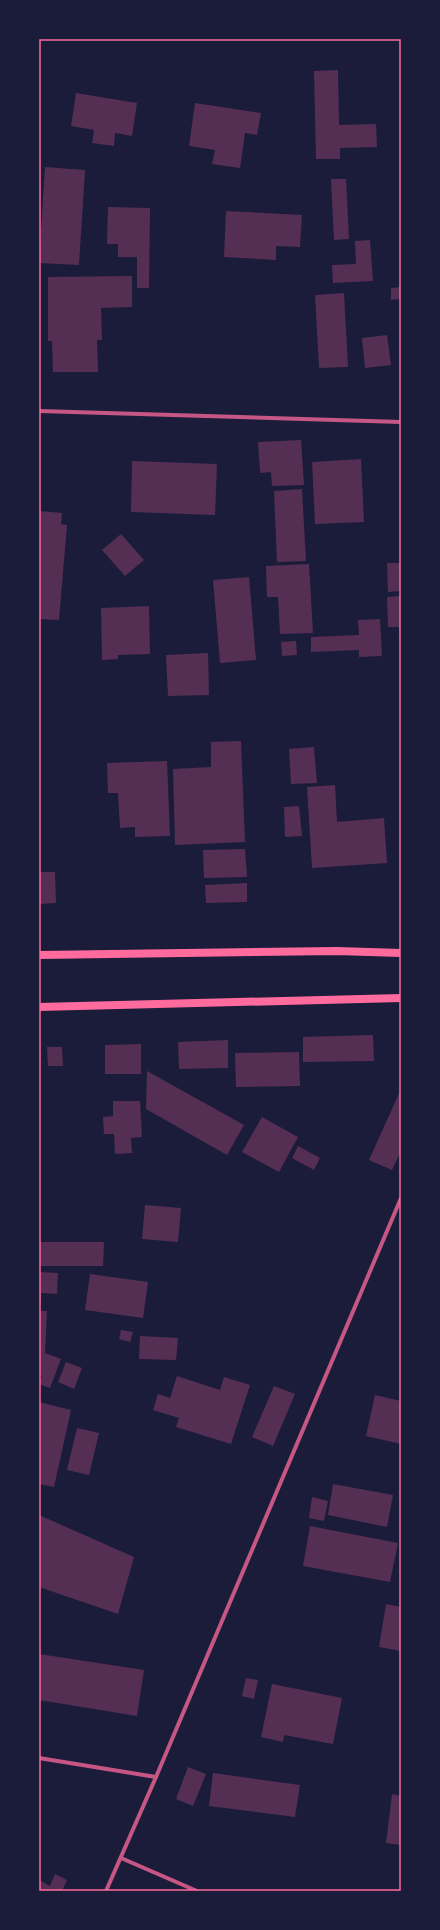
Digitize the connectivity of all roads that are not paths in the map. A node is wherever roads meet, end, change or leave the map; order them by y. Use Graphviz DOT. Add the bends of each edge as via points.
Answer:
graph roads {
  1 [pos="39,411"];
  2 [pos="401,422"];
  3 [pos="401,952"];
  4 [pos="39,955"];
  5 [pos="401,998"];
  6 [pos="39,1006"];
  7 [pos="401,1198"];
  8 [pos="39,1758"];
  9 [pos="156,1777"];
  10 [pos="121,1858"];
  11 [pos="106,1891"];
  12 [pos="197,1891"];
  1 -- 2 [label="street"];
  3 -- 4 [label="main road"];
  5 -- 6 [label="main road"];
  7 -- 9 [label="street"];
  8 -- 9 [label="street"];
  9 -- 10 [label="street"];
  10 -- 11 [label="street"];
  10 -- 12 [label="street"];
}
